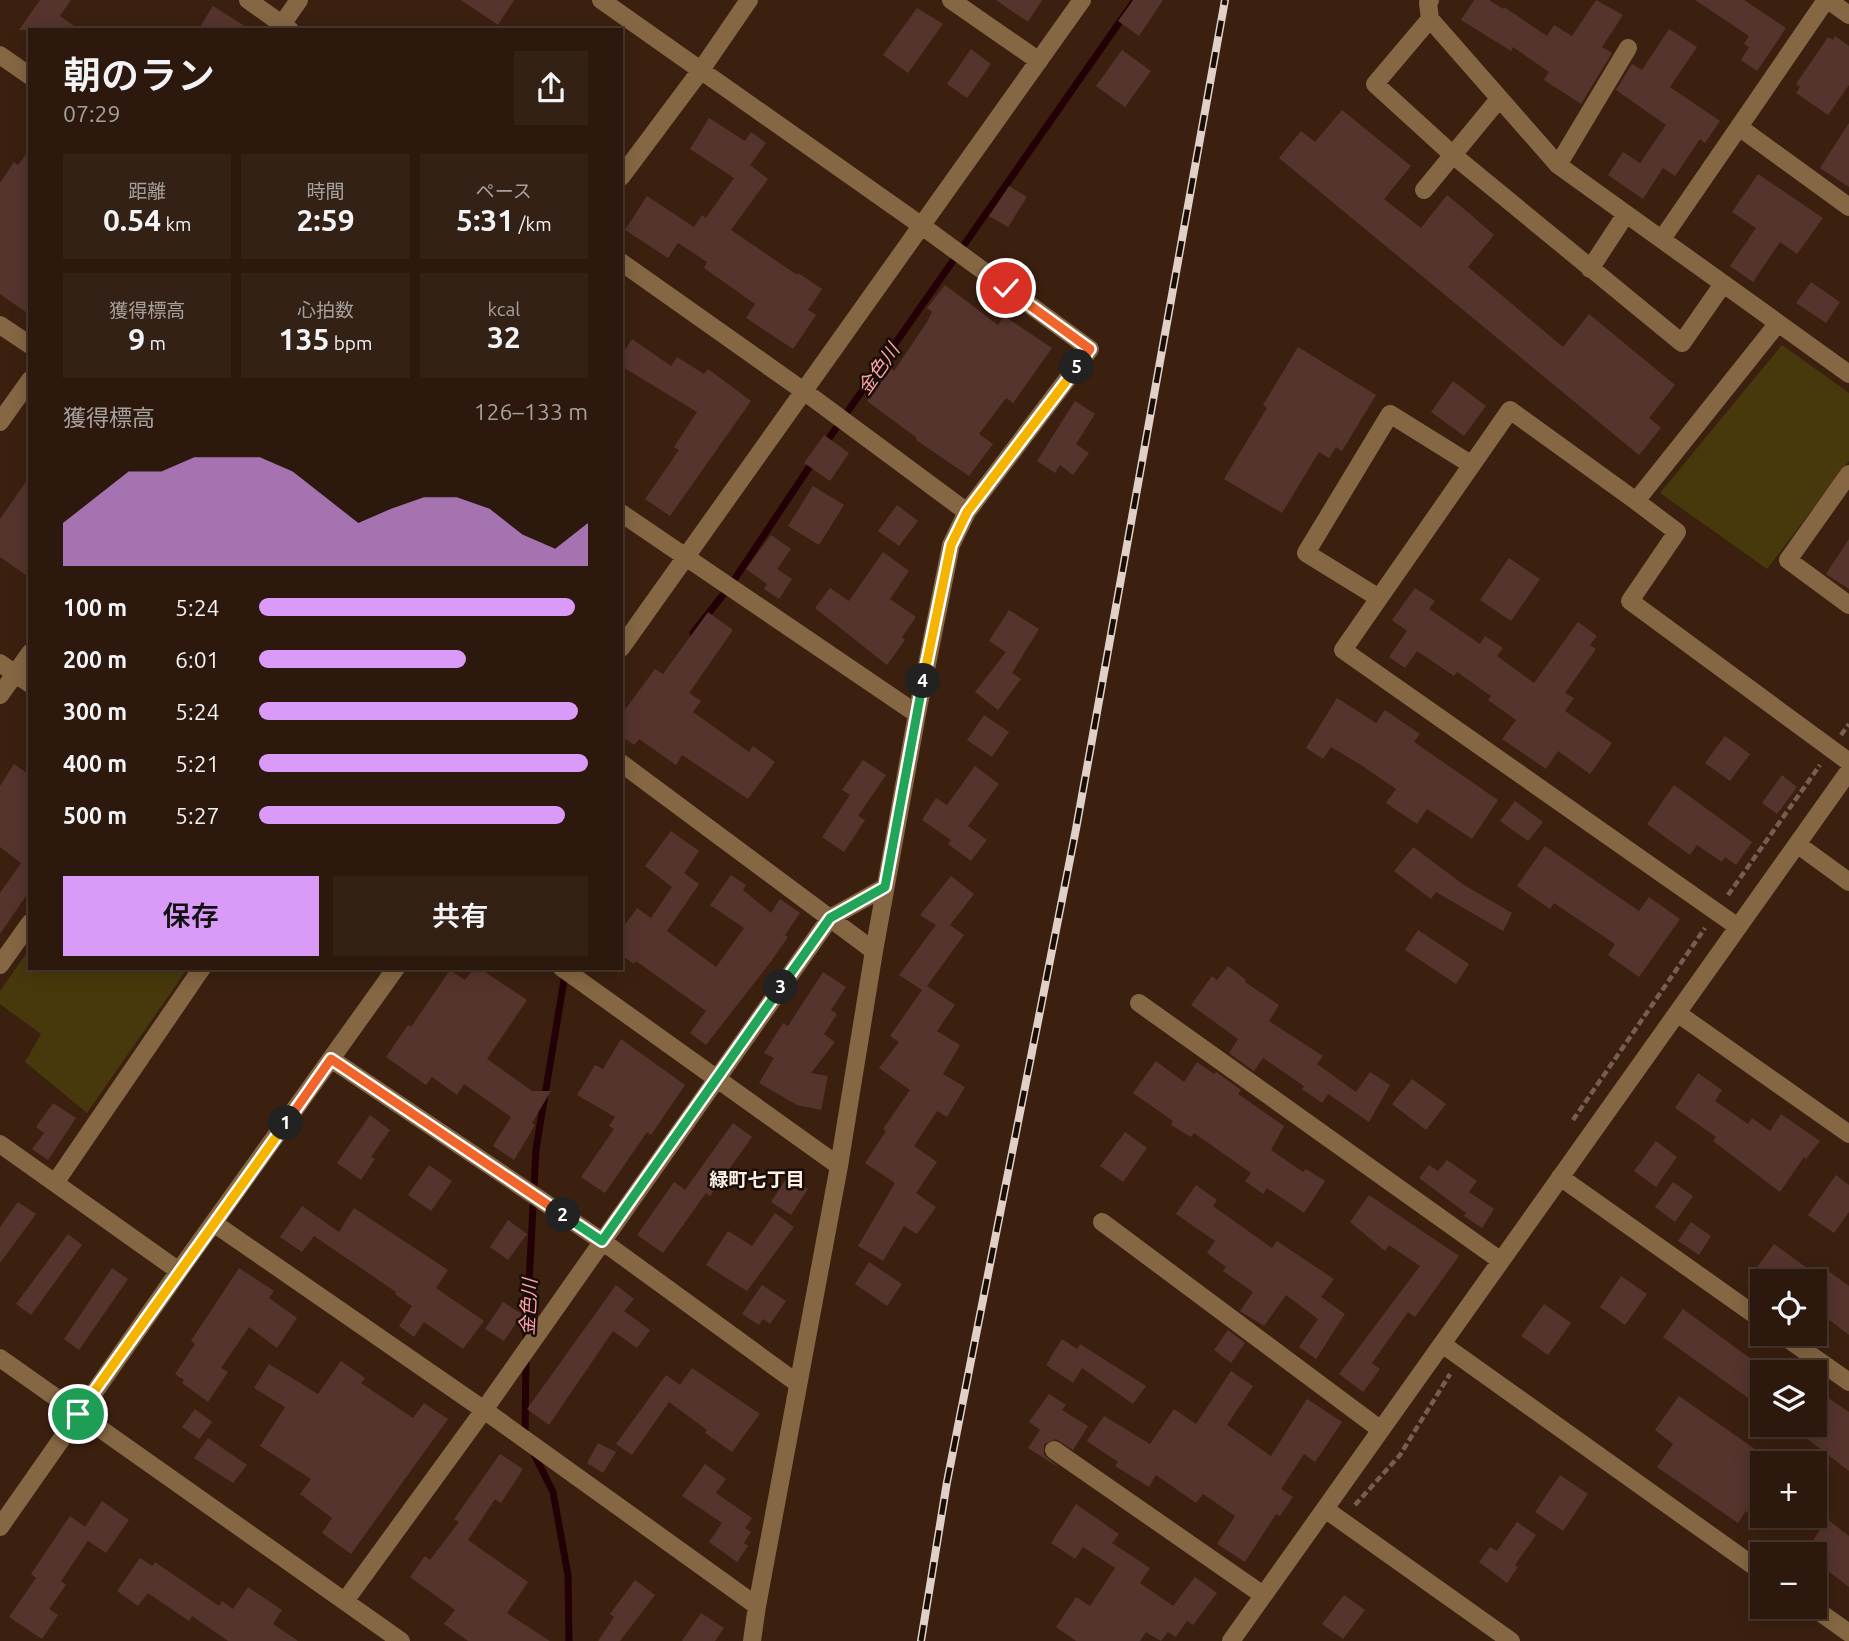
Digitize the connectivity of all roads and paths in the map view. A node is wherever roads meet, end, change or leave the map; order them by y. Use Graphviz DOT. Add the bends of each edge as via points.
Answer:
graph roads {
  1 [pos="248,0"];
  2 [pos="299,0"];
  3 [pos="601,0"];
  4 [pos="749,0"];
  5 [pos="951,0"];
  6 [pos="1083,0"];
  7 [pos="1430,0"];
  8 [pos="1827,0"];
  9 [pos="1849,15"];
  10 [pos="1430,19"];
  11 [pos="283,28"];
  12 [pos="1628,48"];
  13 [pos="0,55"];
  14 [pos="1039,61"];
  15 [pos="701,71"];
  16 [pos="28,75"];
  17 [pos="1499,99"];
  18 [pos="1739,127"];
  19 [pos="1453,155"];
  20 [pos="1558,165"];
  21 [pos="623,174"];
  22 [pos="1424,190"];
  23 [pos="1849,207"];
  24 [pos="1626,214"];
  25 [pos="922,226"];
  26 [pos="1662,239"];
  27 [pos="623,263"];
  28 [pos="1590,269"];
  29 [pos="1723,284"];
  30 [pos="1778,323"];
  31 [pos="0,325"];
  32 [pos="28,344"];
  33 [pos="1849,374"];
  34 [pos="28,383"];
  35 [pos="805,392"];
  36 [pos="0,422"];
  37 [pos="1472,465"];
  38 [pos="1849,474"];
  39 [pos="1636,500"];
  40 [pos="967,512"];
  41 [pos="623,514"];
  42 [pos="686,558"];
  43 [pos="1379,598"];
  44 [pos="1849,605"];
  45 [pos="623,646"];
  46 [pos="28,660"];
  47 [pos="0,663"];
  48 [pos="22,679"];
  49 [pos="0,695"];
  50 [pos="917,714"];
  51 [pos="1849,762"];
  52 [pos="623,764"];
  53 [pos="1849,771"];
  54 [pos="1797,845"];
  55 [pos="1849,882"];
  56 [pos="885,887"];
  57 [pos="830,918"];
  58 [pos="28,926"];
  59 [pos="1738,928"];
  60 [pos="874,951"];
  61 [pos="0,965"];
  62 [pos="201,970"];
  63 [pos="395,970"];
  64 [pos="565,970"];
  65 [pos="1139,1003"];
  66 [pos="1677,1013"];
  67 [pos="331,1059"];
  68 [pos="716,1077"];
  69 [pos="1849,1134"];
  70 [pos="0,1144"];
  71 [pos="839,1166"];
  72 [pos="1560,1177"];
  73 [pos="55,1183"];
  74 [pos="1102,1222"];
  75 [pos="215,1224"];
  76 [pos="602,1241"];
  77 [pos="1501,1261"];
  78 [pos="179,1271"];
  79 [pos="1750,1312"];
  80 [pos="1442,1344"];
  81 [pos="1798,1346"];
  82 [pos="0,1358"];
  83 [pos="1849,1382"];
  84 [pos="797,1383"];
  85 [pos="484,1410"];
  86 [pos="78,1414"];
  87 [pos="1381,1430"];
  88 [pos="1054,1450"];
  89 [pos="1325,1509"];
  90 [pos="0,1527"];
  91 [pos="1750,1563"];
  92 [pos="1264,1595"];
  93 [pos="345,1601"];
  94 [pos="757,1606"];
  95 [pos="1827,1617"];
  96 [pos="1849,1633"];
  97 [pos="401,1641"];
  98 [pos="752,1641"];
  99 [pos="1231,1641"];
  100 [pos="1511,1641"];
  1 -- 11 [label="street"];
  2 -- 11 [label="street"];
  3 -- 15 [label="street"];
  4 -- 15 [label="street"];
  5 -- 14 [label="street"];
  6 -- 14 [label="street"];
  7 -- 10 [label="street"];
  8 -- 9 [label="street"];
  8 -- 18 [label="street"];
  10 -- 17 [label="street"];
  10 -- 19 [label="street" via="1375,84"];
  12 -- 20 [label="street"];
  13 -- 16 [label="street"];
  14 -- 25 [label="street"];
  15 -- 21 [label="street"];
  15 -- 25 [label="street"];
  17 -- 19 [label="street"];
  17 -- 20 [label="street"];
  18 -- 23 [label="street"];
  18 -- 26 [label="street"];
  19 -- 22 [label="street"];
  19 -- 28 [label="street"];
  20 -- 24 [label="street"];
  24 -- 26 [label="street"];
  24 -- 28 [label="street"];
  25 -- 35 [label="street"];
  25 -- 40 [label="street" via="1090,349"];
  26 -- 29 [label="street"];
  27 -- 35 [label="street"];
  28 -- 29 [label="street" via="1682,343"];
  29 -- 30 [label="street"];
  30 -- 33 [label="street"];
  30 -- 39 [label="street"];
  31 -- 32 [label="street"];
  34 -- 36 [label="street"];
  35 -- 40 [label="street"];
  35 -- 42 [label="street"];
  37 -- 39 [label="street" via="1510,410"];
  37 -- 43 [label="street"];
  37 -- 43 [label="street" via="1390,414 1306,552"];
  38 -- 44 [label="street" via="1788,560"];
  39 -- 51 [label="street" via="1677,532 1630,601"];
  40 -- 50 [label="street" via="951,545"];
  41 -- 42 [label="street"];
  42 -- 45 [label="street"];
  42 -- 50 [label="street"];
  43 -- 59 [label="street" via="1343,650"];
  46 -- 48 [label="street"];
  47 -- 48 [label="street"];
  48 -- 49 [label="street"];
  50 -- 56 [label="street"];
  52 -- 57 [label="street"];
  53 -- 54 [label="street"];
  54 -- 55 [label="street"];
  54 -- 59 [label="street"];
  56 -- 57 [label="street"];
  56 -- 60 [label="street"];
  57 -- 60 [label="street"];
  57 -- 68 [label="street"];
  58 -- 61 [label="street"];
  59 -- 66 [label="street"];
  60 -- 71 [label="street"];
  62 -- 73 [label="street"];
  63 -- 67 [label="street"];
  64 -- 68 [label="street"];
  65 -- 77 [label="street"];
  66 -- 69 [label="street"];
  66 -- 72 [label="street"];
  67 -- 75 [label="street"];
  67 -- 76 [label="street"];
  68 -- 71 [label="street"];
  68 -- 76 [label="street"];
  70 -- 73 [label="street"];
  71 -- 84 [label="street"];
  72 -- 77 [label="street"];
  72 -- 79 [label="street"];
  73 -- 78 [label="street"];
  74 -- 87 [label="street"];
  75 -- 78 [label="street"];
  75 -- 85 [label="street"];
  76 -- 84 [label="street"];
  76 -- 85 [label="street"];
  77 -- 80 [label="street"];
  78 -- 86 [label="street"];
  80 -- 87 [label="street"];
  80 -- 91 [label="street"];
  81 -- 83 [label="street"];
  82 -- 86 [label="street"];
  84 -- 94 [label="street"];
  85 -- 93 [label="street"];
  85 -- 94 [label="street"];
  86 -- 90 [label="street"];
  86 -- 93 [label="street"];
  87 -- 89 [label="street"];
  88 -- 92 [label="street"];
  89 -- 92 [label="street"];
  89 -- 100 [label="street"];
  92 -- 99 [label="street"];
  93 -- 97 [label="street"];
  94 -- 98 [label="street"];
  95 -- 96 [label="street"];
}
